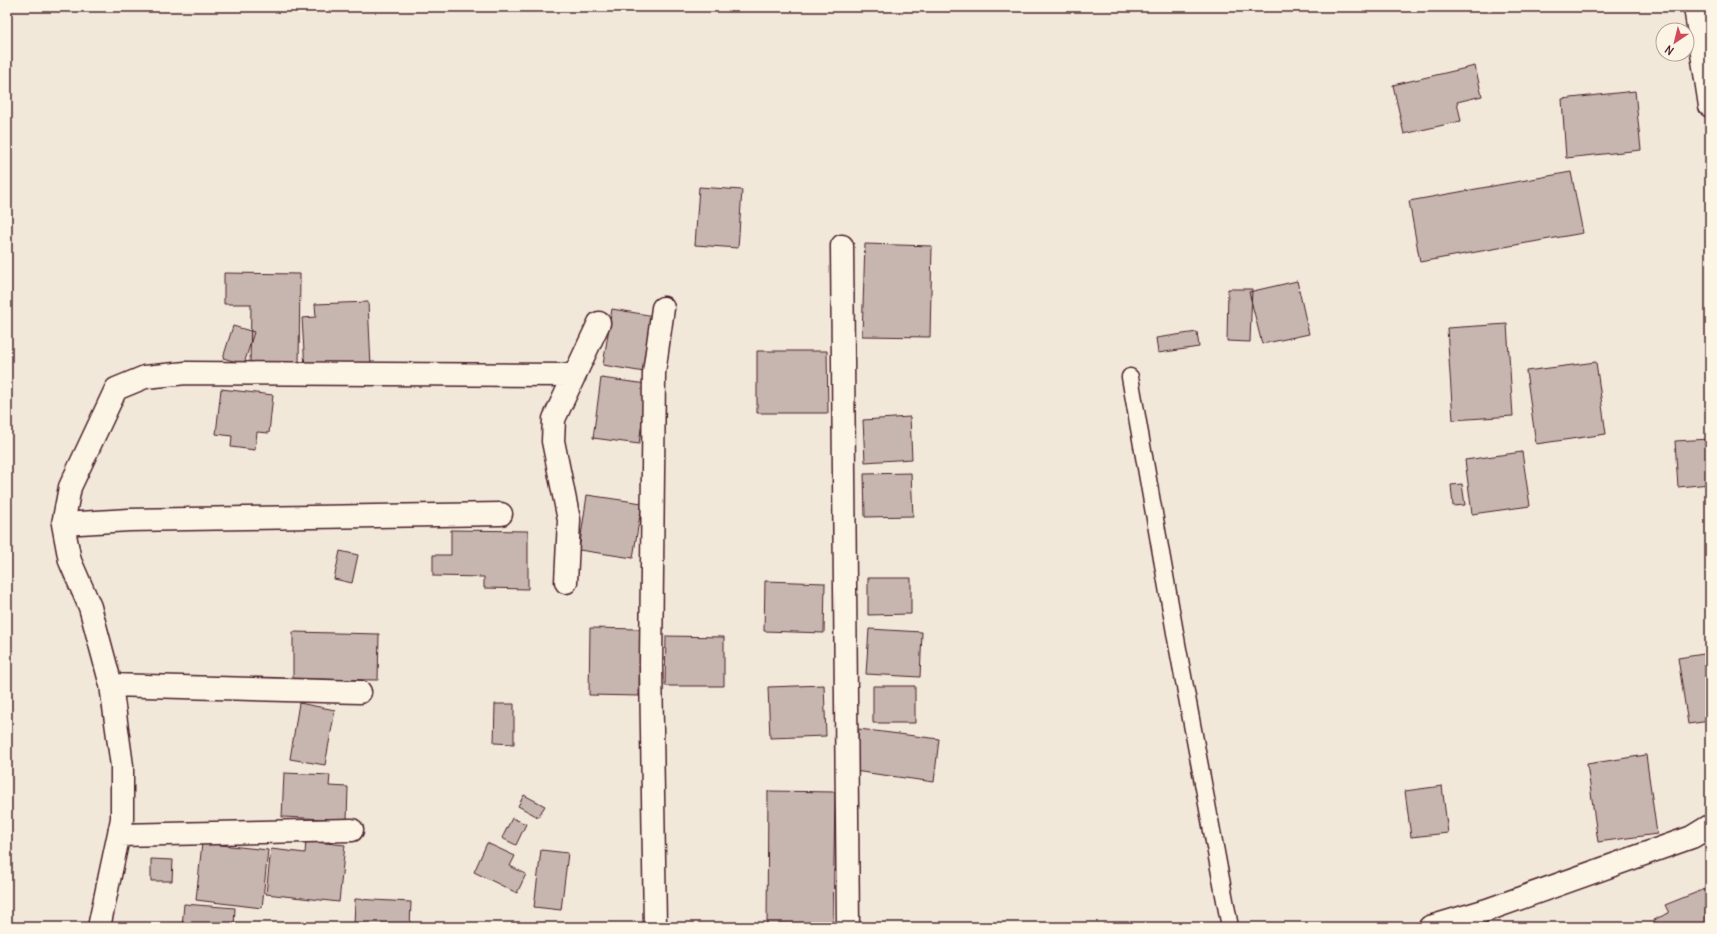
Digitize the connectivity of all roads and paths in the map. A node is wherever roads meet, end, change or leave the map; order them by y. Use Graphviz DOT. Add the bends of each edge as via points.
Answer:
graph roads {
  1 [pos="1694,7"];
  2 [pos="1710,106"];
  3 [pos="842,246"];
  4 [pos="663,308"];
  5 [pos="599,323"];
  6 [pos="575,375"];
  7 [pos="1130,377"];
  8 [pos="501,514"];
  9 [pos="63,524"];
  10 [pos="566,582"];
  11 [pos="111,685"];
  12 [pos="360,692"];
  13 [pos="1710,826"];
  14 [pos="352,830"];
  15 [pos="119,834"];
  16 [pos="99,927"];
  17 [pos="655,927"];
  18 [pos="848,927"];
  19 [pos="1230,927"];
  20 [pos="1430,927"];
  1 -- 2 [label="street"];
  3 -- 18 [label="street"];
  4 -- 17 [label="street" via="654,373 651,665"];
  5 -- 6 [label="street"];
  6 -- 9 [label="street" via="186,373 145,377 116,389 70,487"];
  6 -- 10 [label="street" via="554,419 553,441 569,520"];
  7 -- 19 [label="lane"];
  8 -- 9 [label="street" via="129,520"];
  9 -- 11 [label="street" via="70,561 90,607"];
  11 -- 12 [label="street"];
  11 -- 15 [label="street" via="122,766 122,819"];
  13 -- 20 [label="street" via="1692,837 1487,910"];
  14 -- 15 [label="street"];
  15 -- 16 [label="street"];
}
